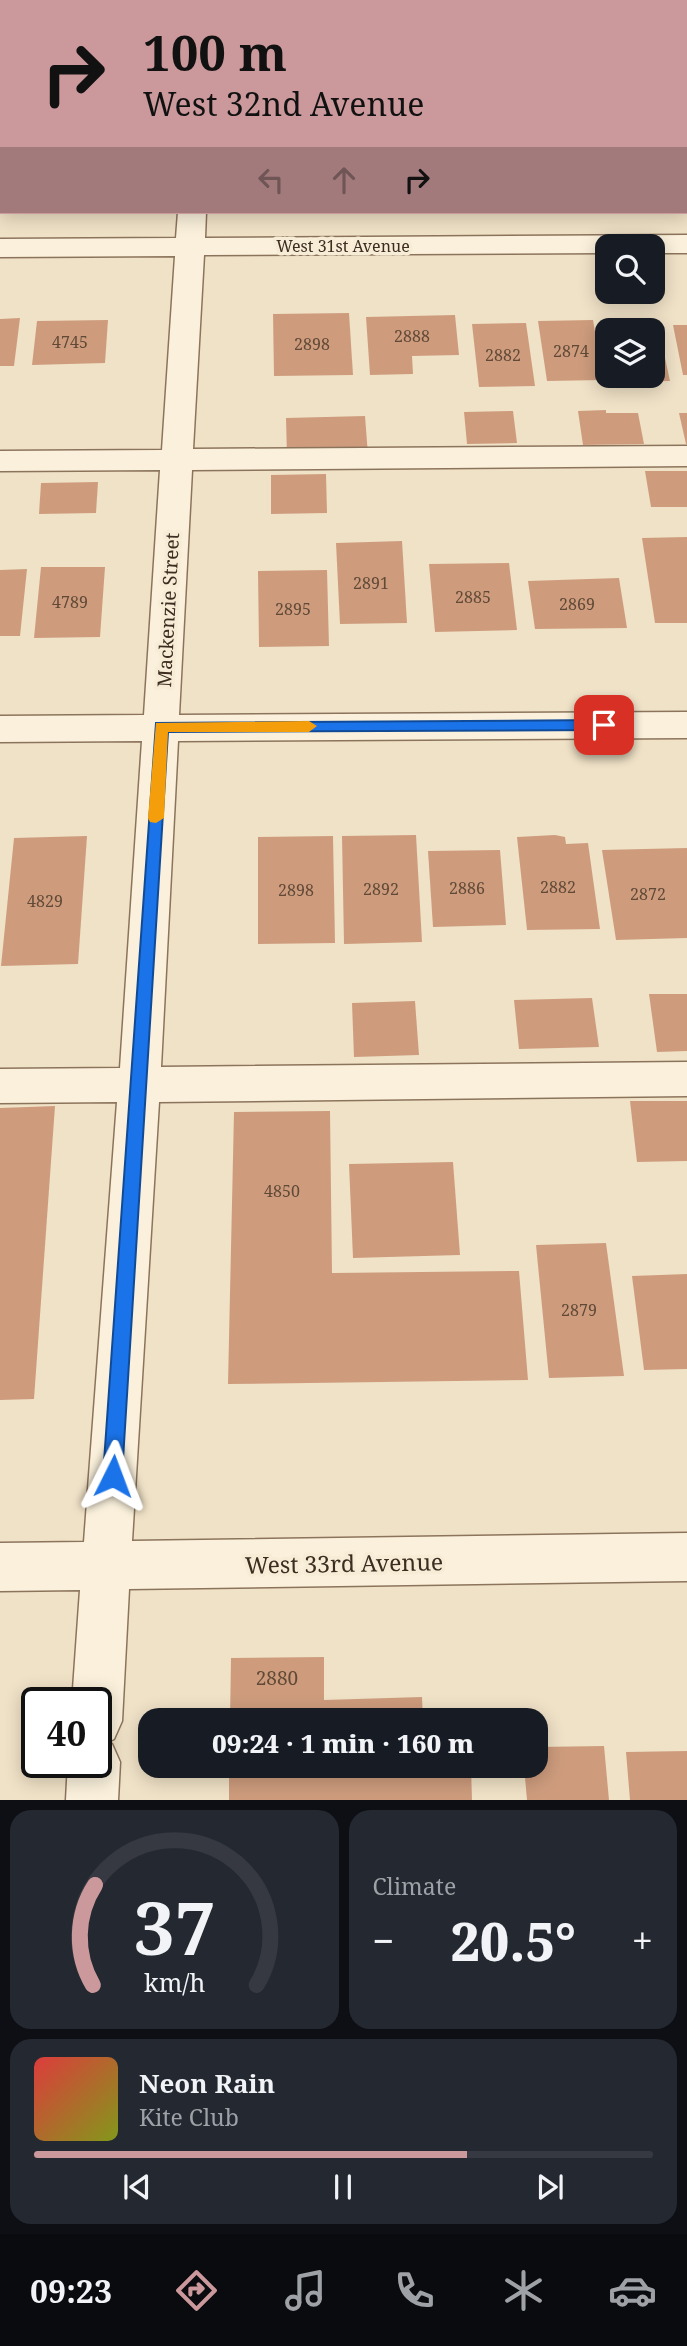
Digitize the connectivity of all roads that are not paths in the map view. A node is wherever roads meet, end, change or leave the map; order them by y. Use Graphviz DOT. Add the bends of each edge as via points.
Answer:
graph roads {
  1 [pos="191,229"];
  2 [pos="687,244"];
  3 [pos="0,248"];
  4 [pos="687,456"];
  5 [pos="176,459"];
  6 [pos="0,461"];
  7 [pos="687,724"];
  8 [pos="161,727"];
  9 [pos="0,729"];
  10 [pos="687,1079"];
  11 [pos="139,1085"];
  12 [pos="0,1086"];
  13 [pos="687,1557"];
  14 [pos="107,1565"];
  15 [pos="0,1567"];
  16 [pos="98,1687"];
  17 [pos="93,1778"];
  18 [pos="92,1800"];
  1 -- 2 [label="street, West 31st Avenue"];
  1 -- 3 [label="street, West 31st Avenue"];
  1 -- 5 [label="street, Mackenzie Street"];
  4 -- 5 [label="street"];
  5 -- 6 [label="street"];
  5 -- 8 [label="street, Mackenzie Street"];
  7 -- 8 [label="street"];
  8 -- 9 [label="street"];
  8 -- 11 [label="street, Mackenzie Street"];
  10 -- 11 [label="street"];
  11 -- 12 [label="street"];
  11 -- 14 [label="street, Mackenzie Street"];
  13 -- 14 [label="street, West 33rd Avenue"];
  14 -- 15 [label="street, West 33rd Avenue"];
  14 -- 16 [label="street, Mackenzie Street"];
  17 -- 18 [label="street"];
}
